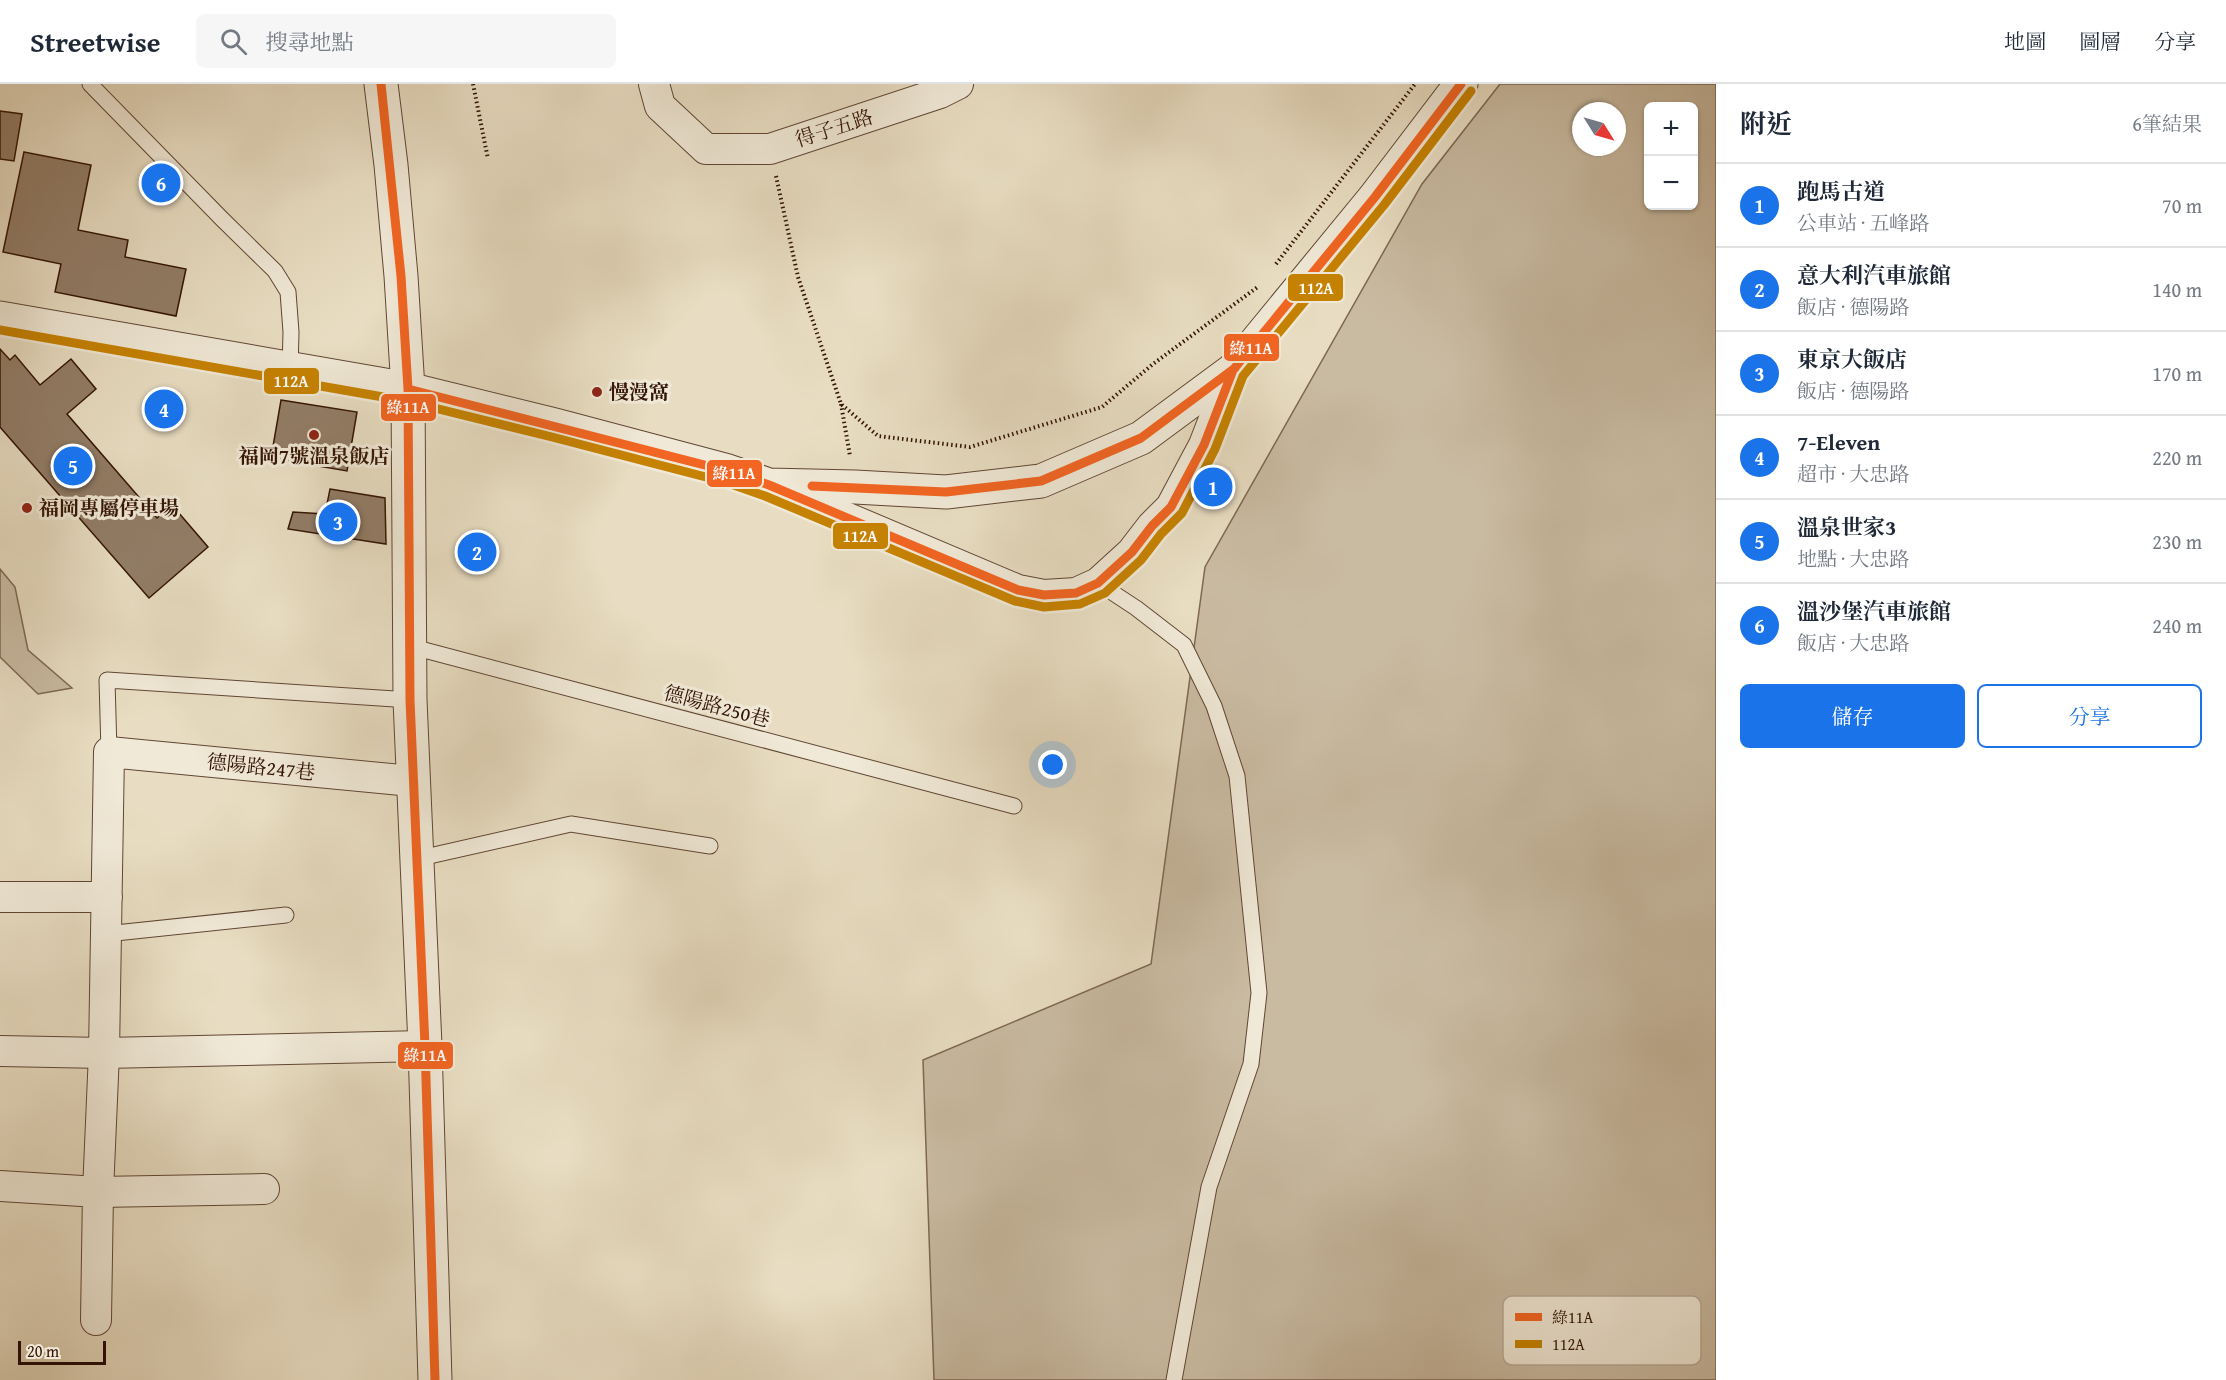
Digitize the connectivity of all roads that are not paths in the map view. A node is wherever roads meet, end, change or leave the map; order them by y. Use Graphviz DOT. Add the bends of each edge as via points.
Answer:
graph roads {
  1 [pos="90,84"];
  2 [pos="381,84"];
  3 [pos="654,84"];
  4 [pos="958,84"];
  5 [pos="1461,84"];
  6 [pos="0,318"];
  7 [pos="290,370"];
  8 [pos="1233,370"];
  9 [pos="408,389"];
  10 [pos="769,485"];
  11 [pos="1098,583"];
  12 [pos="409,646"];
  13 [pos="410,700"];
  14 [pos="109,752"];
  15 [pos="412,781"];
  16 [pos="1014,806"];
  17 [pos="710,846"];
  18 [pos="416,859"];
  19 [pos="0,897"];
  20 [pos="107,897"];
  21 [pos="286,915"];
  22 [pos="106,934"];
  23 [pos="425,1046"];
  24 [pos="0,1051"];
  25 [pos="104,1053"];
  26 [pos="0,1186"];
  27 [pos="264,1189"];
  28 [pos="98,1192"];
  29 [pos="96,1320"];
  30 [pos="435,1380"];
  31 [pos="1174,1380"];
  1 -- 7 [label="lane" via="275,271 288,292"];
  2 -- 9 [label="street"];
  3 -- 4 [label="street, 得子五路" via="660,106 706,149 771,148"];
  5 -- 8 [label="street"];
  6 -- 7 [label="street"];
  7 -- 9 [label="street"];
  8 -- 10 [label="street" via="1142,438 1041,480 946,492"];
  8 -- 11 [label="street" via="1204,445 1171,507 1132,552"];
  9 -- 10 [label="street" via="567,428"];
  9 -- 12 [label="street"];
  10 -- 11 [label="street" via="1018,590 1044,595 1076,593"];
  11 -- 31 [label="lane" via="1184,645 1214,706 1237,776 1259,993 1251,1064 1209,1187"];
  12 -- 13 [label="street"];
  12 -- 16 [label="lane, 德陽路250巷"];
  13 -- 14 [label="lane" via="107,680"];
  13 -- 15 [label="street"];
  14 -- 15 [label="street, 德陽路247巷"];
  14 -- 20 [label="street"];
  15 -- 18 [label="street"];
  17 -- 18 [label="lane" via="571,824"];
  18 -- 23 [label="street"];
  19 -- 20 [label="street"];
  20 -- 22 [label="street"];
  21 -- 22 [label="lane"];
  22 -- 25 [label="street"];
  23 -- 25 [label="street"];
  23 -- 30 [label="street"];
  24 -- 25 [label="street"];
  25 -- 28 [label="street"];
  26 -- 28 [label="street"];
  27 -- 28 [label="street"];
  28 -- 29 [label="street"];
}
